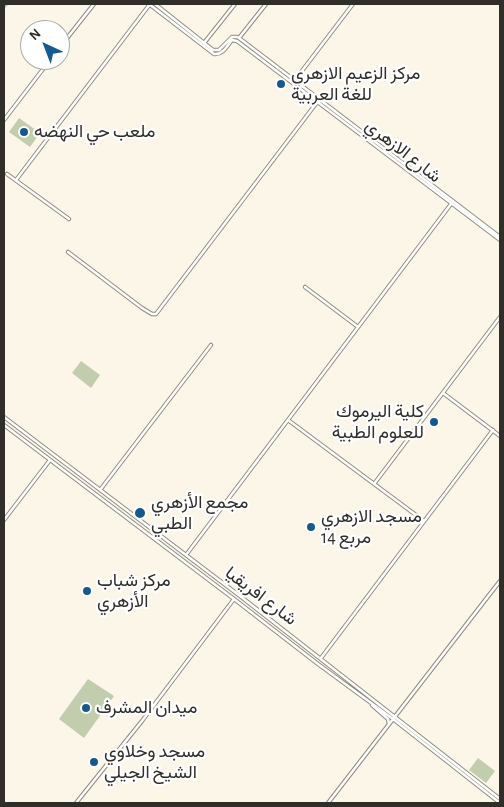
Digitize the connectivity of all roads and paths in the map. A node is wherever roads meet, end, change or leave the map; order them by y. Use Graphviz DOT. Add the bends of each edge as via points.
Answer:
graph roads {
  1 [pos="94,4"];
  2 [pos="150,4"];
  3 [pos="155,4"];
  4 [pos="236,4"];
  5 [pos="266,4"];
  6 [pos="353,4"];
  7 [pos="70,34"];
  8 [pos="239,38"];
  9 [pos="204,44"];
  10 [pos="42,70"];
  11 [pos="294,81"];
  12 [pos="318,101"];
  13 [pos="4,120"];
  14 [pos="8,174"];
  15 [pos="16,180"];
  16 [pos="451,204"];
  17 [pos="68,219"];
  18 [pos="500,239"];
  19 [pos="68,252"];
  20 [pos="305,287"];
  21 [pos="500,318"];
  22 [pos="358,327"];
  23 [pos="211,344"];
  24 [pos="443,393"];
  25 [pos="4,417"];
  26 [pos="288,420"];
  27 [pos="10,422"];
  28 [pos="5,426"];
  29 [pos="17,427"];
  30 [pos="493,430"];
  31 [pos="14,433"];
  32 [pos="500,436"];
  33 [pos="50,460"];
  34 [pos="82,477"];
  35 [pos="78,481"];
  36 [pos="374,484"];
  37 [pos="100,490"];
  38 [pos="4,520"];
  39 [pos="424,521"];
  40 [pos="186,555"];
  41 [pos="208,571"];
  42 [pos="204,576"];
  43 [pos="217,578"];
  44 [pos="500,581"];
  45 [pos="213,583"];
  46 [pos="234,599"];
  47 [pos="273,621"];
  48 [pos="269,626"];
  49 [pos="283,629"];
  50 [pos="279,634"];
  51 [pos="321,658"];
  52 [pos="370,702"];
  53 [pos="394,717"];
  54 [pos="389,724"];
  55 [pos="500,799"];
  56 [pos="76,803"];
  57 [pos="328,803"];
  58 [pos="500,803"];
  1 -- 7 [label="street"];
  2 -- 11 [label="street, شارع الازهري" via="212,54 221,53 235,40"];
  2 -- 15 [label="street"];
  3 -- 9 [label="street"];
  4 -- 9 [label="street"];
  5 -- 8 [label="street"];
  6 -- 11 [label="street"];
  8 -- 9 [label="street" via="232,37 217,51"];
  8 -- 11 [label="street, شارع الازهري"];
  10 -- 13 [label="street"];
  11 -- 12 [label="street, شارع الازهري"];
  11 -- 18 [label="street, شارع الازهري"];
  12 -- 16 [label="street, شارع الازهري"];
  12 -- 19 [label="street" via="156,314 142,308"];
  14 -- 15 [label="street"];
  15 -- 17 [label="street"];
  16 -- 18 [label="street, شارع الازهري"];
  16 -- 22 [label="street"];
  20 -- 22 [label="street"];
  21 -- 24 [label="street"];
  22 -- 26 [label="street"];
  23 -- 37 [label="street"];
  24 -- 30 [label="street"];
  24 -- 36 [label="street"];
  25 -- 27 [label="street, شارع افريقيا"];
  26 -- 36 [label="street"];
  26 -- 40 [label="street"];
  27 -- 28 [label="street"];
  27 -- 29 [label="street, شارع افريقيا"];
  28 -- 31 [label="street, شارع افريقيا"];
  29 -- 31 [label="street" via="13,429"];
  29 -- 34 [label="street, شارع افريقيا"];
  30 -- 32 [label="street"];
  30 -- 39 [label="street"];
  31 -- 33 [label="street, شارع افريقيا"];
  33 -- 35 [label="street, شارع افريقيا"];
  33 -- 38 [label="street"];
  34 -- 35 [label="street" via="82,481"];
  34 -- 37 [label="street, شارع افريقيا"];
  35 -- 42 [label="street, شارع افريقيا"];
  36 -- 39 [label="street"];
  37 -- 40 [label="street, شارع افريقيا"];
  39 -- 51 [label="street"];
  40 -- 41 [label="street, شارع افريقيا"];
  41 -- 42 [label="street"];
  41 -- 43 [label="street, شارع افريقيا"];
  42 -- 45 [label="street, شارع افريقيا"];
  43 -- 45 [label="street" via="212,578"];
  43 -- 47 [label="street, شارع افريقيا"];
  44 -- 53 [label="street"];
  45 -- 46 [label="street, شارع افريقيا"];
  46 -- 48 [label="street, شارع افريقيا"];
  46 -- 56 [label="street"];
  47 -- 48 [label="street" via="274,626"];
  47 -- 49 [label="street, شارع افريقيا"];
  48 -- 50 [label="street, شارع افريقيا"];
  49 -- 50 [label="street" via="278,629"];
  49 -- 51 [label="street, شارع افريقيا"];
  50 -- 52 [label="street, شارع افريقيا"];
  51 -- 53 [label="street, شارع افريقيا"];
  52 -- 53 [label="street, شارع افريقيا"];
  52 -- 54 [label="street" via="388,719"];
  53 -- 54 [label="street"];
  53 -- 55 [label="street, شارع افريقيا"];
  53 -- 58 [label="street, شارع افريقيا"];
  54 -- 57 [label="street"];
}
